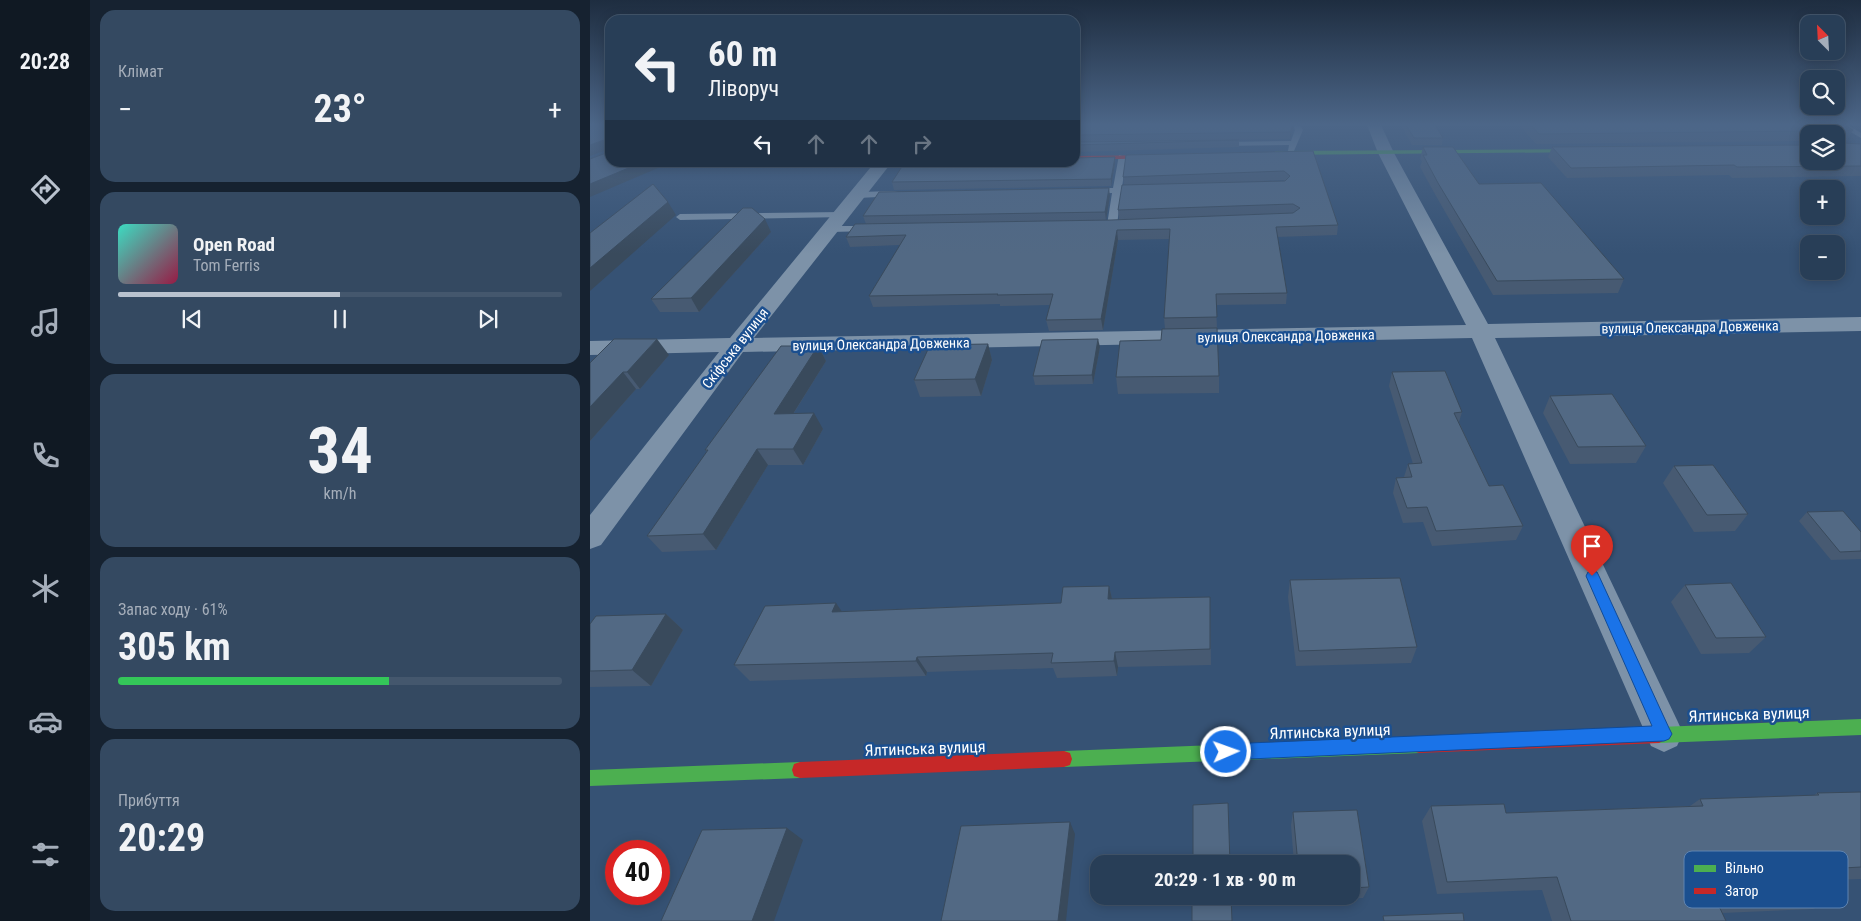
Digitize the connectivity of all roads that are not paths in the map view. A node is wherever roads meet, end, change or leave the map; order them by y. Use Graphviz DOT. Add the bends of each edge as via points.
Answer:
graph roads {
  1 [pos="877,168"];
  2 [pos="1120,168"];
  3 [pos="1394,168"];
  4 [pos="1145,190"];
  5 [pos="1116,191"];
  6 [pos="1086,192"];
  7 [pos="908,194"];
  8 [pos="858,195"];
  9 [pos="680,217"];
  10 [pos="836,222"];
  11 [pos="1112,225"];
  12 [pos="879,228"];
  13 [pos="1861,324"];
  14 [pos="1481,332"];
  15 [pos="735,347"];
  16 [pos="590,348"];
  17 [pos="590,537"];
  18 [pos="1861,727"];
  19 [pos="1664,734"];
  20 [pos="590,778"];
  1 -- 8 [label="street, Скіфська вулиця"];
  2 -- 5 [label="lane"];
  3 -- 14 [label="street"];
  4 -- 5 [label="lane"];
  5 -- 6 [label="lane"];
  5 -- 11 [label="lane"];
  7 -- 8 [label="lane"];
  8 -- 10 [label="street, Скіфська вулиця"];
  9 -- 10 [label="lane"];
  10 -- 12 [label="lane"];
  10 -- 15 [label="street, Скіфська вулиця"];
  13 -- 14 [label="street, вулиця Олександра Довженка"];
  14 -- 15 [label="street, вулиця Олександра Довженка"];
  14 -- 19 [label="street"];
  15 -- 16 [label="street, вулиця Олександра Довженка"];
  15 -- 17 [label="street, Скіфська вулиця"];
  18 -- 19 [label="street, Ялтинська вулиця"];
  19 -- 20 [label="street, Ялтинська вулиця"];
}
